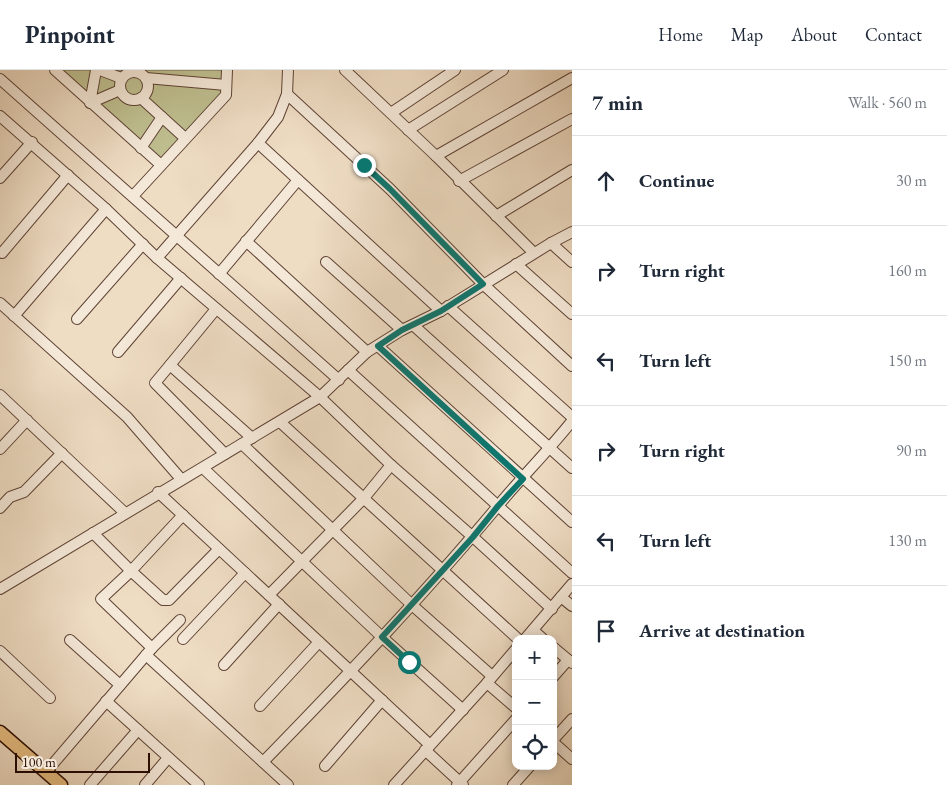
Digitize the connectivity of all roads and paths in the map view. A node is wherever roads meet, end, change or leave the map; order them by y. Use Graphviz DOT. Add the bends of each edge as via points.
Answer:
graph roads {
  1 [pos="55,70"];
  2 [pos="96,70"];
  3 [pos="100,70"];
  4 [pos="227,70"];
  5 [pos="288,70"];
  6 [pos="345,70"];
  7 [pos="455,70"];
  8 [pos="503,70"];
  9 [pos="142,74"];
  10 [pos="122,78"];
  11 [pos="572,78"];
  12 [pos="0,79"];
  13 [pos="226,85"];
  14 [pos="120,90"];
  15 [pos="287,94"];
  16 [pos="141,98"];
  17 [pos="90,103"];
  18 [pos="391,113"];
  19 [pos="0,116"];
  20 [pos="162,117"];
  21 [pos="572,119"];
  22 [pos="408,130"];
  23 [pos="185,138"];
  24 [pos="32,142"];
  25 [pos="258,143"];
  26 [pos="141,148"];
  27 [pos="436,156"];
  28 [pos="161,165"];
  29 [pos="572,170"];
  30 [pos="68,175"];
  31 [pos="0,178"];
  32 [pos="298,180"];
  33 [pos="459,181"];
  34 [pos="133,196"];
  35 [pos="106,209"];
  36 [pos="496,216"];
  37 [pos="572,232"];
  38 [pos="177,236"];
  39 [pos="246,241"];
  40 [pos="551,243"];
  41 [pos="143,244"];
  42 [pos="2,253"];
  43 [pos="534,253"];
  44 [pos="157,258"];
  45 [pos="326,262"];
  46 [pos="572,262"];
  47 [pos="516,264"];
  48 [pos="219,274"];
  49 [pos="181,278"];
  50 [pos="483,284"];
  51 [pos="0,304"];
  52 [pos="444,308"];
  53 [pos="216,309"];
  54 [pos="572,314"];
  55 [pos="14,316"];
  56 [pos="77,319"];
  57 [pos="413,325"];
  58 [pos="402,330"];
  59 [pos="378,346"];
  60 [pos="118,352"];
  61 [pos="367,352"];
  62 [pos="170,365"];
  63 [pos="572,366"];
  64 [pos="348,370"];
  65 [pos="339,380"];
  66 [pos="0,395"];
  67 [pos="320,396"];
  68 [pos="572,418"];
  69 [pos="26,420"];
  70 [pos="572,421"];
  71 [pos="280,422"];
  72 [pos="252,438"];
  73 [pos="242,444"];
  74 [pos="550,448"];
  75 [pos="0,449"];
  76 [pos="62,454"];
  77 [pos="225,454"];
  78 [pos="391,465"];
  79 [pos="203,468"];
  80 [pos="572,468"];
  81 [pos="523,479"];
  82 [pos="181,480"];
  83 [pos="158,492"];
  84 [pos="364,498"];
  85 [pos="498,506"];
  86 [pos="0,508"];
  87 [pos="125,513"];
  88 [pos="183,515"];
  89 [pos="572,522"];
  90 [pos="333,530"];
  91 [pos="93,533"];
  92 [pos="473,537"];
  93 [pos="219,549"];
  94 [pos="302,562"];
  95 [pos="443,570"];
  96 [pos="131,572"];
  97 [pos="245,573"];
  98 [pos="572,573"];
  99 [pos="572,584"];
  100 [pos="0,589"];
  101 [pos="269,595"];
  102 [pos="561,597"];
  103 [pos="279,604"];
  104 [pos="412,605"];
  105 [pos="572,606"];
  106 [pos="552,609"];
  107 [pos="180,620"];
  108 [pos="533,630"];
  109 [pos="514,635"];
  110 [pos="528,635"];
  111 [pos="539,635"];
  112 [pos="382,637"];
  113 [pos="183,639"];
  114 [pos="70,640"];
  115 [pos="319,642"];
  116 [pos="0,651"];
  117 [pos="557,651"];
  118 [pos="149,652"];
  119 [pos="512,654"];
  120 [pos="570,662"];
  121 [pos="224,665"];
  122 [pos="351,672"];
  123 [pos="557,673"];
  124 [pos="490,680"];
  125 [pos="120,685"];
  126 [pos="50,698"];
  127 [pos="382,700"];
  128 [pos="106,702"];
  129 [pos="512,704"];
  130 [pos="260,706"];
  131 [pos="463,710"];
  132 [pos="572,719"];
  133 [pos="512,724"];
  134 [pos="138,730"];
  135 [pos="0,732"];
  136 [pos="557,736"];
  137 [pos="557,745"];
  138 [pos="428,748"];
  139 [pos="168,758"];
  140 [pos="572,759"];
  141 [pos="262,762"];
  142 [pos="325,766"];
  143 [pos="526,770"];
  144 [pos="46,772"];
  145 [pos="283,783"];
  146 [pos="460,784"];
  147 [pos="60,785"];
  148 [pos="90,785"];
  149 [pos="145,785"];
  150 [pos="199,785"];
  151 [pos="394,785"];
  152 [pos="513,785"];
  1 -- 17 [label="street"];
  2 -- 17 [label="street"];
  3 -- 10 [label="street"];
  4 -- 13 [label="street"];
  5 -- 15 [label="street"];
  6 -- 18 [label="street"];
  7 -- 18 [label="street"];
  8 -- 22 [label="street"];
  9 -- 10 [label="street" via="131,72"];
  9 -- 13 [label="street"];
  9 -- 16 [label="street" via="149,83 147,94"];
  10 -- 14 [label="street"];
  11 -- 27 [label="street"];
  12 -- 34 [label="street"];
  13 -- 23 [label="street" via="226,95"];
  14 -- 16 [label="street" via="126,99 138,101"];
  14 -- 17 [label="street"];
  15 -- 25 [label="street" via="278,117"];
  15 -- 50 [label="street" via="390,189"];
  16 -- 20 [label="street"];
  17 -- 26 [label="street"];
  18 -- 22 [label="street"];
  19 -- 24 [label="street"];
  20 -- 23 [label="street"];
  20 -- 26 [label="street"];
  21 -- 33 [label="street"];
  22 -- 27 [label="street"];
  23 -- 28 [label="street"];
  24 -- 30 [label="street"];
  24 -- 31 [label="street"];
  25 -- 32 [label="street"];
  25 -- 38 [label="street"];
  26 -- 28 [label="street"];
  27 -- 33 [label="street"];
  28 -- 34 [label="street"];
  29 -- 36 [label="street"];
  30 -- 35 [label="street"];
  30 -- 42 [label="street"];
  32 -- 39 [label="street"];
  32 -- 52 [label="street"];
  33 -- 36 [label="street"];
  34 -- 38 [label="street"];
  35 -- 41 [label="street"];
  35 -- 55 [label="street"];
  36 -- 43 [label="street"];
  37 -- 40 [label="street"];
  38 -- 44 [label="street"];
  38 -- 48 [label="street"];
  39 -- 48 [label="street"];
  39 -- 61 [label="street"];
  40 -- 43 [label="street"];
  40 -- 46 [label="street"];
  41 -- 44 [label="street"];
  41 -- 56 [label="street"];
  43 -- 47 [label="street"];
  44 -- 49 [label="street"];
  45 -- 58 [label="street"];
  47 -- 50 [label="street"];
  47 -- 54 [label="street"];
  48 -- 65 [label="street"];
  49 -- 53 [label="street"];
  49 -- 60 [label="street"];
  50 -- 52 [label="street"];
  50 -- 63 [label="street"];
  51 -- 55 [label="street"];
  52 -- 57 [label="street"];
  52 -- 68 [label="street"];
  53 -- 62 [label="street"];
  53 -- 67 [label="street"];
  55 -- 82 [label="street" via="127,417"];
  57 -- 58 [label="street"];
  57 -- 74 [label="street"];
  58 -- 59 [label="street"];
  59 -- 61 [label="street"];
  59 -- 81 [label="street"];
  61 -- 64 [label="street"];
  62 -- 72 [label="street"];
  62 -- 77 [label="street" via="155,383"];
  64 -- 65 [label="street"];
  64 -- 85 [label="street"];
  65 -- 67 [label="street"];
  66 -- 69 [label="street"];
  67 -- 71 [label="street"];
  67 -- 78 [label="street"];
  69 -- 75 [label="street"];
  69 -- 76 [label="street"];
  70 -- 74 [label="street"];
  71 -- 72 [label="street"];
  71 -- 84 [label="street"];
  72 -- 73 [label="street"];
  73 -- 77 [label="street"];
  73 -- 90 [label="street"];
  74 -- 80 [label="street"];
  74 -- 81 [label="street"];
  76 -- 86 [label="street" via="24,492 10,497"];
  76 -- 87 [label="street"];
  77 -- 79 [label="street"];
  78 -- 84 [label="street"];
  78 -- 92 [label="street"];
  79 -- 82 [label="street"];
  79 -- 94 [label="street"];
  81 -- 85 [label="street"];
  81 -- 89 [label="street"];
  82 -- 83 [label="street"];
  83 -- 87 [label="street"];
  83 -- 88 [label="street"];
  84 -- 90 [label="street"];
  84 -- 95 [label="street"];
  85 -- 92 [label="street"];
  85 -- 98 [label="street"];
  87 -- 91 [label="street"];
  88 -- 93 [label="street"];
  88 -- 96 [label="street"];
  90 -- 94 [label="street"];
  90 -- 104 [label="street"];
  91 -- 96 [label="street"];
  91 -- 100 [label="street"];
  92 -- 95 [label="street"];
  92 -- 106 [label="street"];
  93 -- 96 [label="street" via="169,600 163,600"];
  93 -- 97 [label="street"];
  94 -- 101 [label="street"];
  94 -- 112 [label="street"];
  95 -- 104 [label="street"];
  95 -- 109 [label="street"];
  96 -- 118 [label="street" via="102,599"];
  97 -- 101 [label="street"];
  97 -- 113 [label="street"];
  99 -- 102 [label="street"];
  101 -- 103 [label="street"];
  102 -- 105 [label="street"];
  102 -- 106 [label="street"];
  103 -- 115 [label="street"];
  103 -- 121 [label="street"];
  104 -- 112 [label="street"];
  104 -- 124 [label="street"];
  106 -- 108 [label="street"];
  107 -- 118 [label="street"];
  108 -- 110 [label="street"];
  108 -- 111 [label="street"];
  112 -- 122 [label="street"];
  112 -- 131 [label="street"];
  114 -- 125 [label="street"];
  115 -- 122 [label="street"];
  115 -- 130 [label="street"];
  116 -- 126 [label="street"];
  117 -- 120 [label="street"];
  118 -- 125 [label="street"];
  118 -- 141 [label="street"];
  119 -- 124 [label="street"];
  120 -- 123 [label="street"];
  122 -- 127 [label="street"];
  122 -- 141 [label="street"];
  124 -- 129 [label="street"];
  124 -- 131 [label="street"];
  125 -- 128 [label="street"];
  127 -- 138 [label="street"];
  127 -- 142 [label="street"];
  128 -- 134 [label="street"];
  128 -- 144 [label="street"];
  131 -- 138 [label="street"];
  132 -- 136 [label="street"];
  133 -- 146 [label="street"];
  134 -- 139 [label="street"];
  134 -- 148 [label="street"];
  135 -- 144 [label="main road"];
  137 -- 140 [label="street"];
  138 -- 146 [label="street"];
  138 -- 151 [label="street"];
  139 -- 149 [label="street"];
  139 -- 150 [label="street"];
  141 -- 145 [label="street"];
  143 -- 152 [label="street"];
  144 -- 147 [label="main road"];
}
